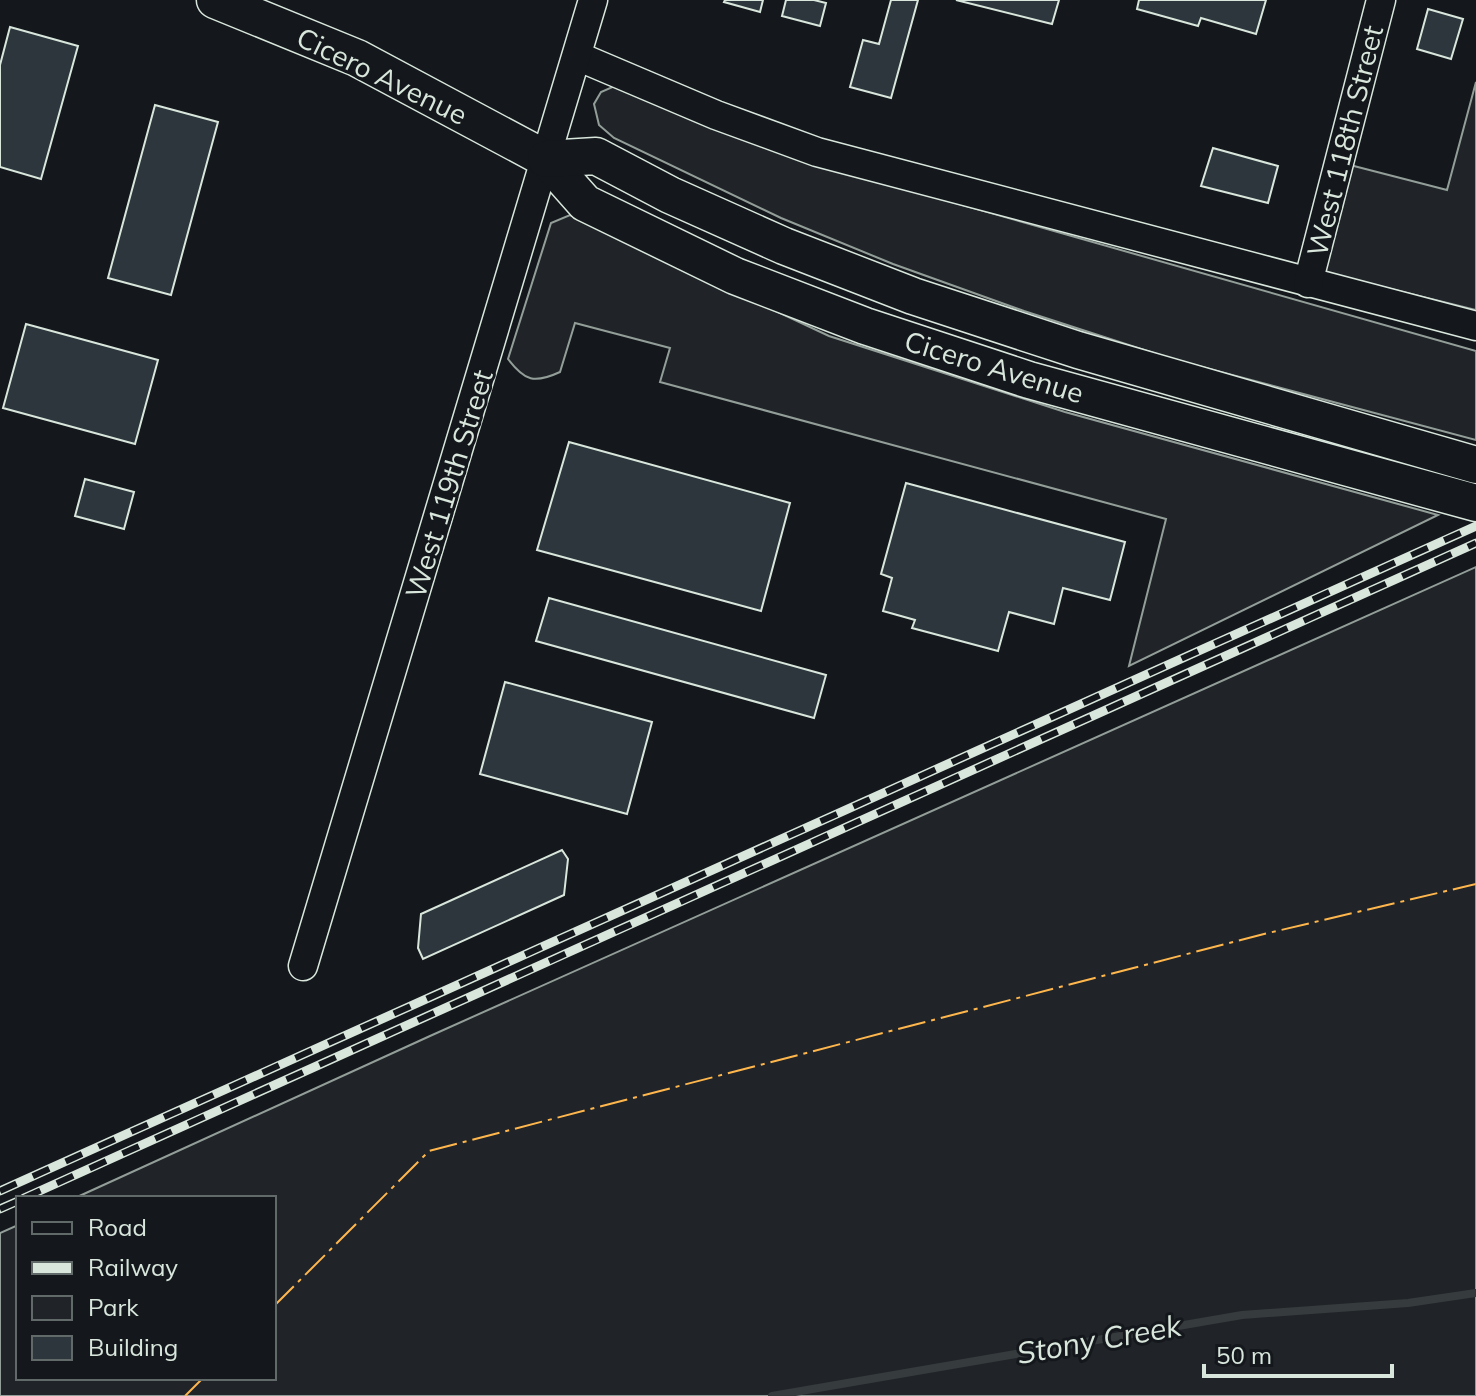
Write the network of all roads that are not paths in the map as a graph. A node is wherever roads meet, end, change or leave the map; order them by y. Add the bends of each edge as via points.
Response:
1 (215, 0) edge
2 (593, 0) edge
3 (1381, 0) edge
4 (577, 56) junction
5 (546, 159) junction
6 (1308, 283) junction
7 (1476, 326) edge
8 (1476, 465) edge
9 (1476, 503) edge
10 (303, 966) dead end

1 - 5 main road, Cicero Avenue via 357,58
2 - 4 street, West 119th Street
3 - 6 street, West 118th Street
4 - 5 street, West 119th Street
4 - 6 street via 817,152
5 - 8 main road, Cicero Avenue via 596,156 784,246 913,296 1078,350
5 - 9 main road, Cicero Avenue via 585,203 735,276 865,326 1029,380
5 - 10 street, West 119th Street
6 - 7 street

